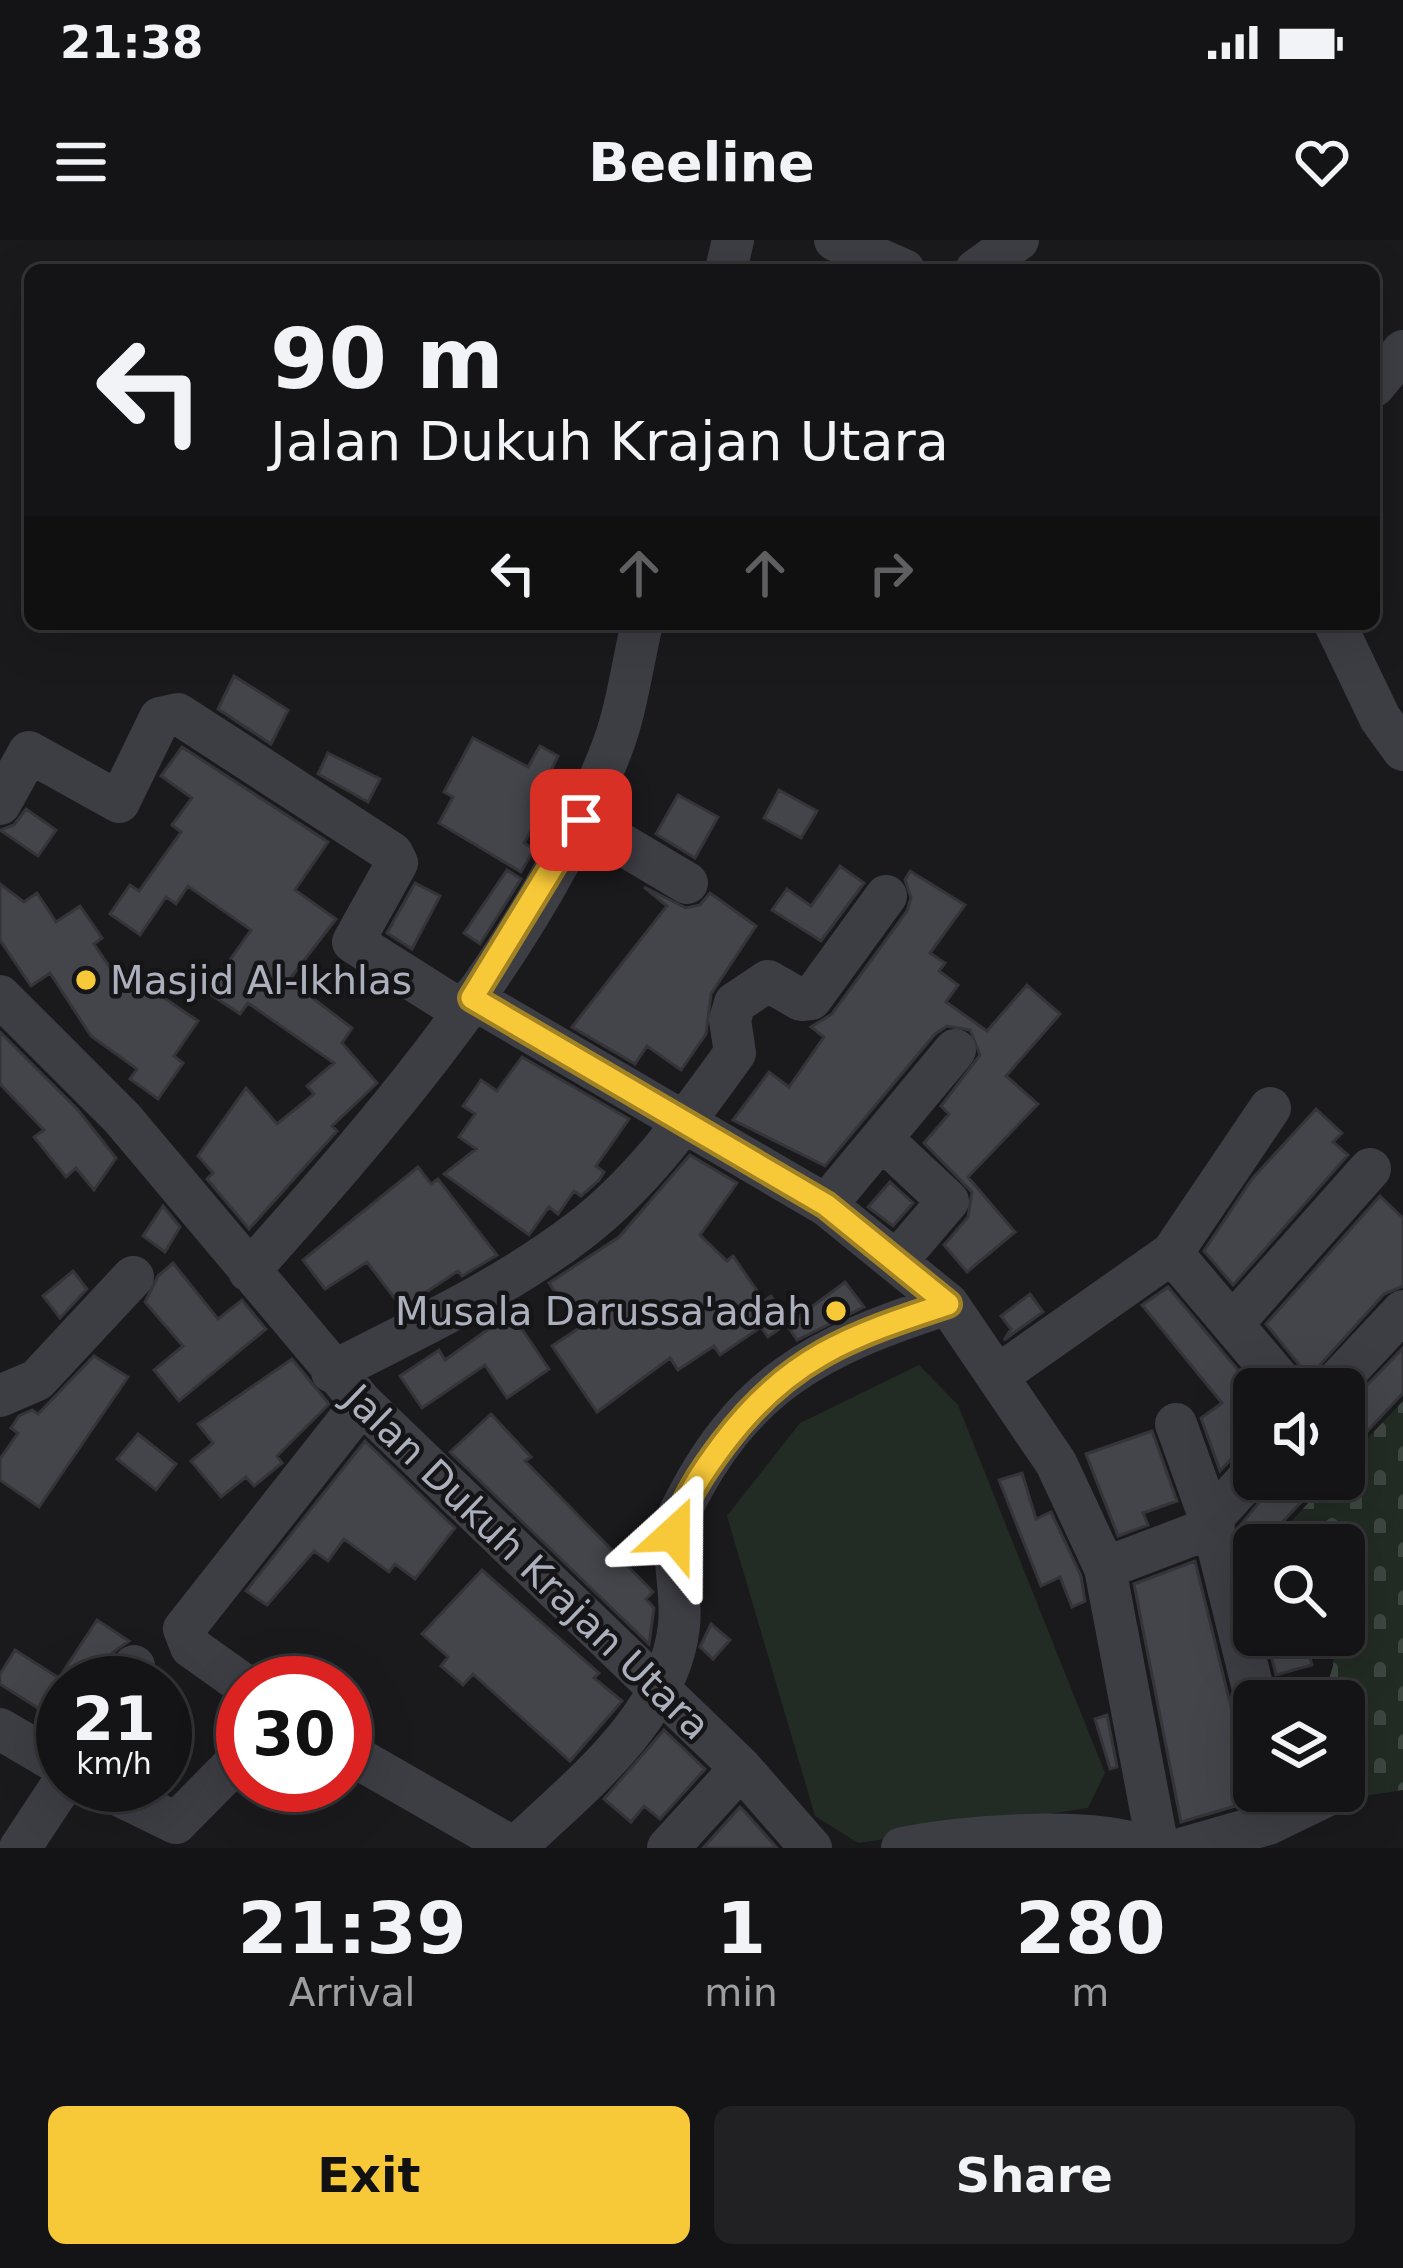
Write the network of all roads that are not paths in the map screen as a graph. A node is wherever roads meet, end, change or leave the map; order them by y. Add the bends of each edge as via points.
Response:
1 (835, 240) edge
2 (1018, 240) edge
3 (890, 264) edge
4 (984, 264) edge
5 (1403, 350) edge
6 (1380, 379) edge
7 (641, 630) edge
8 (1338, 630) edge
9 (15, 748) edge
10 (1403, 750) edge
11 (0, 804) edge
12 (581, 820) junction
13 (687, 884) dead end
14 (886, 896) dead end
15 (0, 996) edge
16 (467, 1004) junction
17 (956, 1050) dead end
18 (1270, 1108) dead end
19 (683, 1125) junction
20 (884, 1141) junction
21 (1370, 1169) dead end
22 (826, 1205) junction
23 (1172, 1253) junction
24 (896, 1262) junction
25 (249, 1271) junction
26 (133, 1277) dead end
27 (948, 1304) junction
28 (1403, 1311) edge
29 (1232, 1324) junction
30 (1269, 1368) edge
31 (1350, 1368) edge
32 (332, 1372) junction
33 (1000, 1374) junction
34 (0, 1396) edge
35 (362, 1403) junction
36 (1176, 1424) dead end
37 (1233, 1495) edge
38 (1213, 1527) junction
39 (1105, 1568) junction
40 (216, 1665) edge
41 (1251, 1680) edge
42 (659, 1695) junction
43 (0, 1729) edge
44 (36, 1750) edge
45 (372, 1766) edge
46 (741, 1768) junction
47 (216, 1785) edge
48 (192, 1811) edge
49 (44, 1812) edge
50 (148, 1812) edge
51 (191, 1812) edge
52 (1268, 1812) edge
53 (20, 1848) edge
54 (514, 1848) edge
55 (668, 1848) edge
56 (811, 1848) edge
57 (902, 1848) edge
58 (1149, 1848) edge
59 (1158, 1848) edge
60 (1184, 1848) edge

1 - 3 street
2 - 4 street
5 - 6 street
7 - 12 street via 614,744
8 - 10 street
9 - 11 street
9 - 16 street via 119,802 160,718 178,714 392,853 398,863 353,942
12 - 13 street
12 - 16 street
14 - 19 street via 811,999 768,981 735,1003 735,1053
15 - 25 street, Jalan Dukuh Krajan Utara via 122,1118
16 - 19 street
16 - 25 street via 365,1141
17 - 20 street
18 - 23 street
19 - 22 street
19 - 32 street via 581,1230 496,1288
20 - 22 street
20 - 24 street via 948,1201
21 - 29 street
22 - 24 street
23 - 29 street
23 - 33 street
24 - 27 street
25 - 32 street, Jalan Dukuh Krajan Utara
26 - 34 street via 37,1380
27 - 33 street
27 - 42 street via 870,1329 797,1366 735,1427 674,1534 679,1623
28 - 31 street
29 - 30 street
32 - 35 street, Jalan Dukuh Krajan Utara
33 - 39 street via 1055,1463
35 - 40 street via 184,1629 191,1647
35 - 42 street, Jalan Dukuh Krajan Utara
36 - 38 street
37 - 38 street
38 - 39 street
38 - 41 street
39 - 59 street
42 - 46 street, Jalan Dukuh Krajan Utara
42 - 54 street
43 - 44 street
45 - 54 street
46 - 55 street
46 - 56 street, Jalan Dukuh Krajan Utara
47 - 48 street
49 - 53 street
50 - 51 street via 166,1822
52 - 60 street via 1228,1839
57 - 58 street via 999,1836

